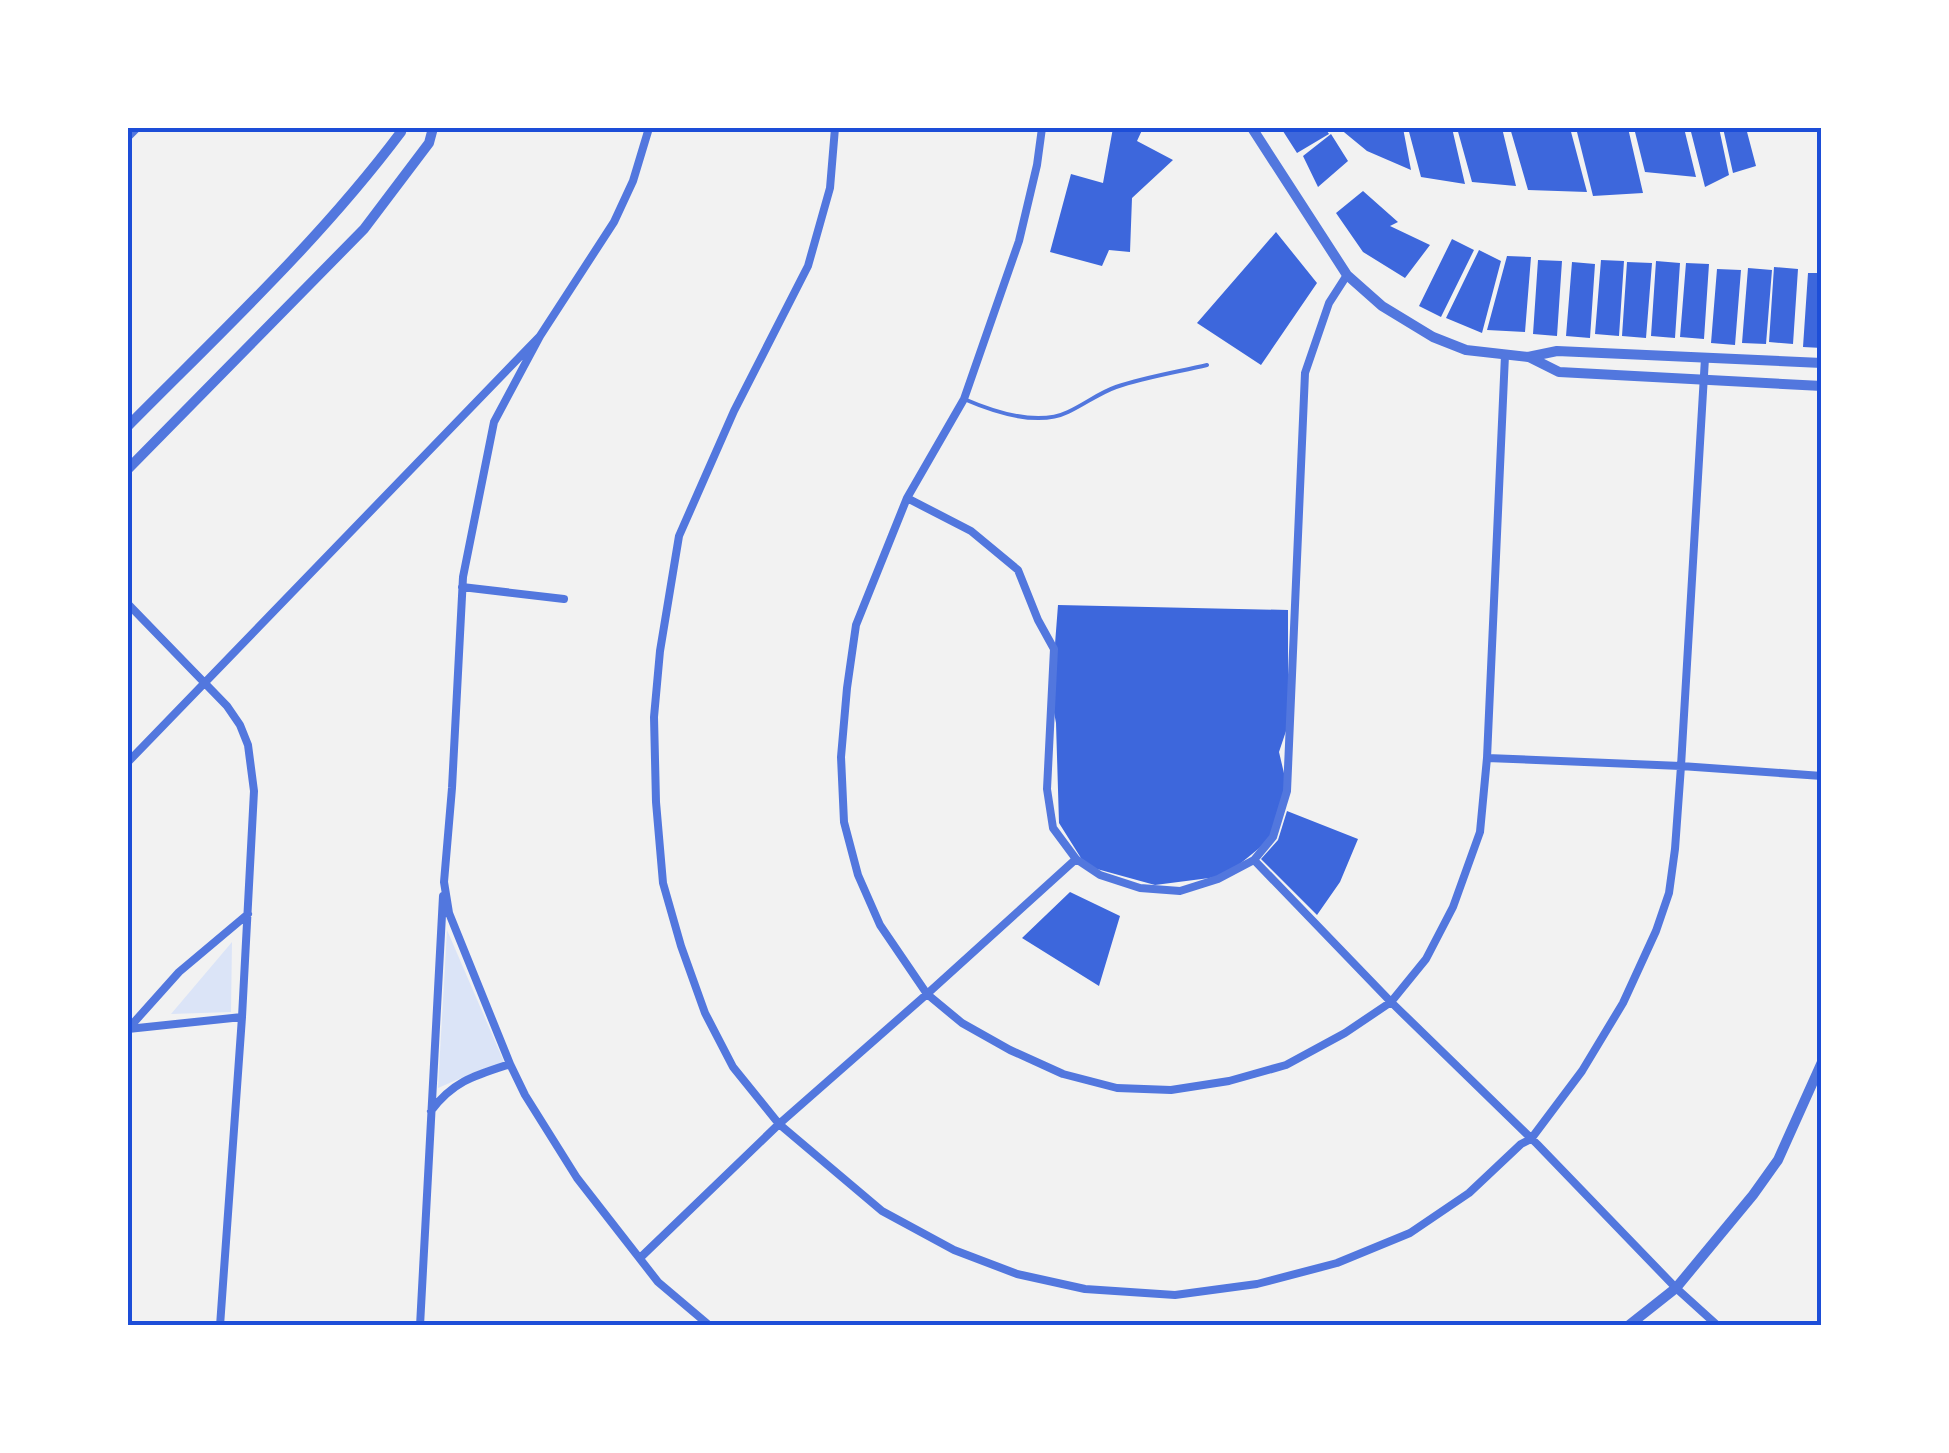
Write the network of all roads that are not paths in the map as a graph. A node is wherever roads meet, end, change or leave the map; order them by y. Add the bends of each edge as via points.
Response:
1 (137, 128) edge
2 (402, 128) edge
3 (433, 128) edge
4 (649, 128) edge
5 (835, 128) edge
6 (1042, 128) edge
7 (1252, 128) edge
8 (128, 137) edge
9 (1347, 275) junction
10 (540, 336) junction
11 (1504, 356) junction
12 (1528, 357) junction
13 (1706, 358) junction
14 (1822, 364) edge
15 (1207, 365) dead end
16 (1705, 380) junction
17 (1822, 386) edge
18 (964, 399) junction
19 (128, 426) edge
20 (128, 469) edge
21 (907, 498) junction
22 (462, 587) junction
23 (564, 599) dead end
24 (128, 604) edge
25 (206, 683) junction
26 (1487, 758) junction
27 (128, 762) edge
28 (1681, 766) junction
29 (1822, 776) edge
30 (1076, 859) junction
31 (1254, 860) junction
32 (444, 882) junction
33 (248, 914) junction
34 (927, 994) junction
35 (1392, 1002) junction
36 (242, 1018) junction
37 (128, 1029) edge
38 (1822, 1062) edge
39 (510, 1064) junction
40 (431, 1111) junction
41 (779, 1124) junction
42 (1532, 1139) junction
43 (640, 1258) junction
44 (1676, 1288) junction
45 (220, 1326) edge
46 (420, 1326) edge
47 (710, 1326) edge
48 (1628, 1326) edge
49 (1718, 1326) edge

1 - 8 street
2 - 19 street via 303,250
3 - 20 street via 429,143 364,229
4 - 10 street via 614,222
5 - 41 street via 830,188 808,266 678,536 654,718 663,883 681,946 704,1013 732,1066
6 - 18 street via 1020,241
7 - 9 street
9 - 11 street via 1433,337
9 - 31 street via 1329,303 1305,373 1287,792 1273,837
10 - 22 street via 494,422
10 - 25 street
11 - 12 street
11 - 26 street
12 - 13 street via 1557,351
12 - 16 street via 1559,372
13 - 14 street
13 - 16 street
15 - 18 lane via 1114,388 1055,417 1008,414
16 - 17 street
16 - 28 street
18 - 21 street
21 - 30 street via 970,531 1018,570 1054,648 1047,789 1053,828
21 - 34 street via 856,625 841,757 844,822 858,875 880,926
22 - 23 street
22 - 32 street
24 - 25 street
25 - 27 street
25 - 33 street via 248,745 254,792
26 - 28 street
26 - 35 street via 1480,832 1460,890 1426,959
28 - 29 street
28 - 42 street via 1669,893 1656,931 1623,1003
30 - 31 street via 1140,888 1180,890 1218,880
30 - 34 street
31 - 35 street
32 - 39 street
32 - 40 street
33 - 36 street
33 - 37 street via 179,972
34 - 35 street via 962,1023 1063,1074 1117,1088 1171,1090 1286,1064
34 - 41 street
35 - 42 street
36 - 37 street
36 - 45 street
38 - 44 street via 1778,1160
39 - 40 street via 472,1076 444,1093
39 - 43 street via 577,1178
40 - 46 street
41 - 42 street via 882,1211 954,1250 1084,1290 1175,1295 1258,1284 1337,1263 1410,1233
41 - 43 street
42 - 44 street
43 - 47 street
44 - 48 street
44 - 49 street

